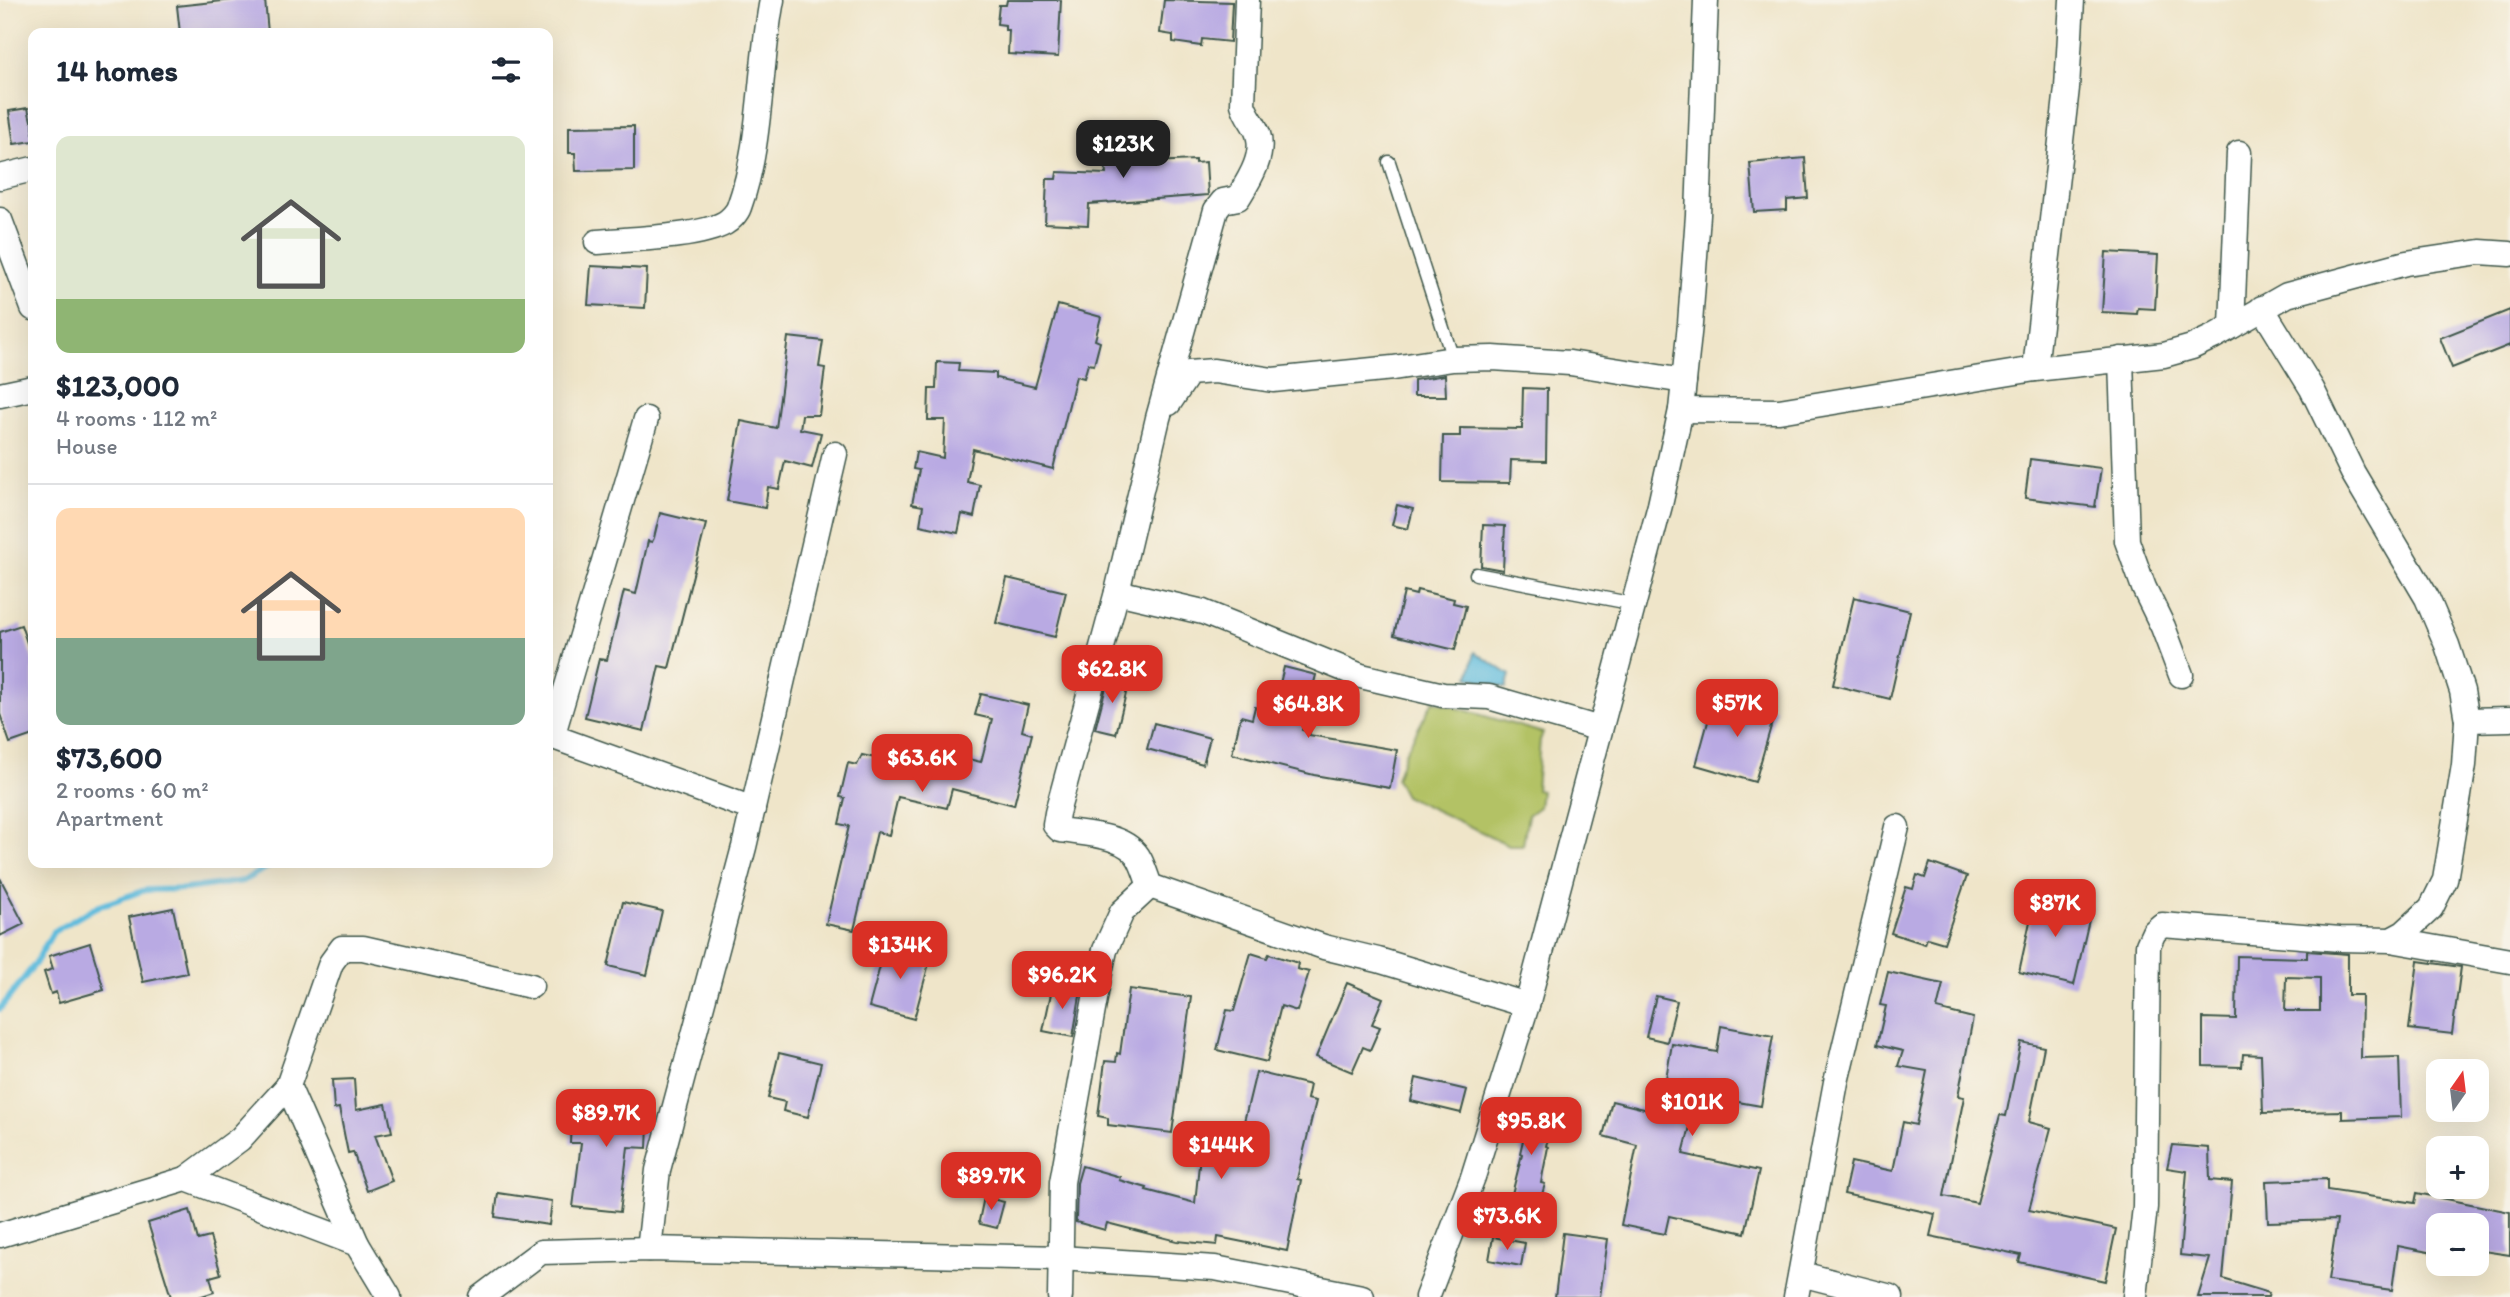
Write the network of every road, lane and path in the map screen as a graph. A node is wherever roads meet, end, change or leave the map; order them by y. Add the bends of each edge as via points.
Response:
1 (772, 0) edge
2 (1247, 0) edge
3 (1706, 0) edge
4 (2072, 0) edge
5 (2239, 153) dead end
6 (1389, 162) dead end
7 (28, 170) edge
8 (0, 177) edge
9 (0, 220) edge
10 (597, 242) dead end
11 (2510, 254) edge
12 (28, 294) edge
13 (2262, 308) junction
14 (2232, 327) junction
15 (1453, 359) junction
16 (2121, 359) junction
17 (2035, 369) junction
18 (1684, 381) junction
19 (28, 389) edge
20 (0, 395) edge
21 (1681, 410) junction
22 (1158, 418) junction
23 (646, 419) dead end
24 (835, 454) dead end
25 (1476, 574) dead end
26 (1117, 592) junction
27 (1636, 604) junction
28 (2181, 675) dead end
29 (2467, 719) junction
30 (2510, 719) edge
31 (553, 726) edge
32 (1600, 729) junction
33 (553, 737) edge
34 (753, 809) junction
35 (1897, 827) dead end
36 (1150, 886) junction
37 (2391, 940) junction
38 (2510, 961) edge
39 (531, 986) dead end
40 (1527, 1004) junction
41 (288, 1086) junction
42 (187, 1179) junction
43 (0, 1235) edge
44 (357, 1244) junction
45 (649, 1249) junction
46 (1060, 1258) junction
47 (1798, 1286) edge
48 (389, 1297) edge
49 (481, 1297) edge
50 (1060, 1297) edge
51 (1362, 1297) edge
52 (1427, 1297) edge
53 (1891, 1297) edge
54 (2135, 1297) edge

1 - 10 street via 750,166 738,211 726,223 704,230
2 - 22 street via 1243,104 1258,132 1258,160 1238,198 1223,201 1216,210
3 - 18 street via 1698,215
4 - 17 street via 2067,88
5 - 14 street
6 - 15 lane
7 - 8 street
9 - 12 street
11 - 13 street via 2480,252 2406,263 2287,295
13 - 14 street
13 - 29 street via 2427,598 2447,645
14 - 16 street via 2192,347
15 - 18 street via 1570,363
15 - 22 street via 1273,380 1213,371 1189,373
16 - 17 street
16 - 28 street via 2127,541
17 - 21 street via 1779,411
18 - 21 street
19 - 20 street
21 - 27 street
22 - 26 street
23 - 31 street
24 - 34 street
25 - 27 lane
26 - 32 street via 1203,612 1361,676 1443,695 1489,697
26 - 36 street via 1055,825 1060,830 1122,843 1139,858
27 - 32 street
29 - 30 street
29 - 37 street via 2445,880 2431,908
32 - 40 street
33 - 34 street
34 - 45 street via 658,1170
35 - 47 street via 1836,1083
36 - 40 street via 1324,947
36 - 46 street via 1122,912 1105,950 1062,1182
37 - 38 street
37 - 54 street via 2162,925 2154,932 2148,945 2145,1195
39 - 41 street via 363,948 342,948 331,963
40 - 52 street via 1473,1177
41 - 42 street via 240,1139
41 - 44 street
42 - 43 street
42 - 44 street
44 - 48 street
45 - 46 street
45 - 49 street via 541,1252
46 - 50 street
46 - 51 street via 1215,1268
47 - 53 street

